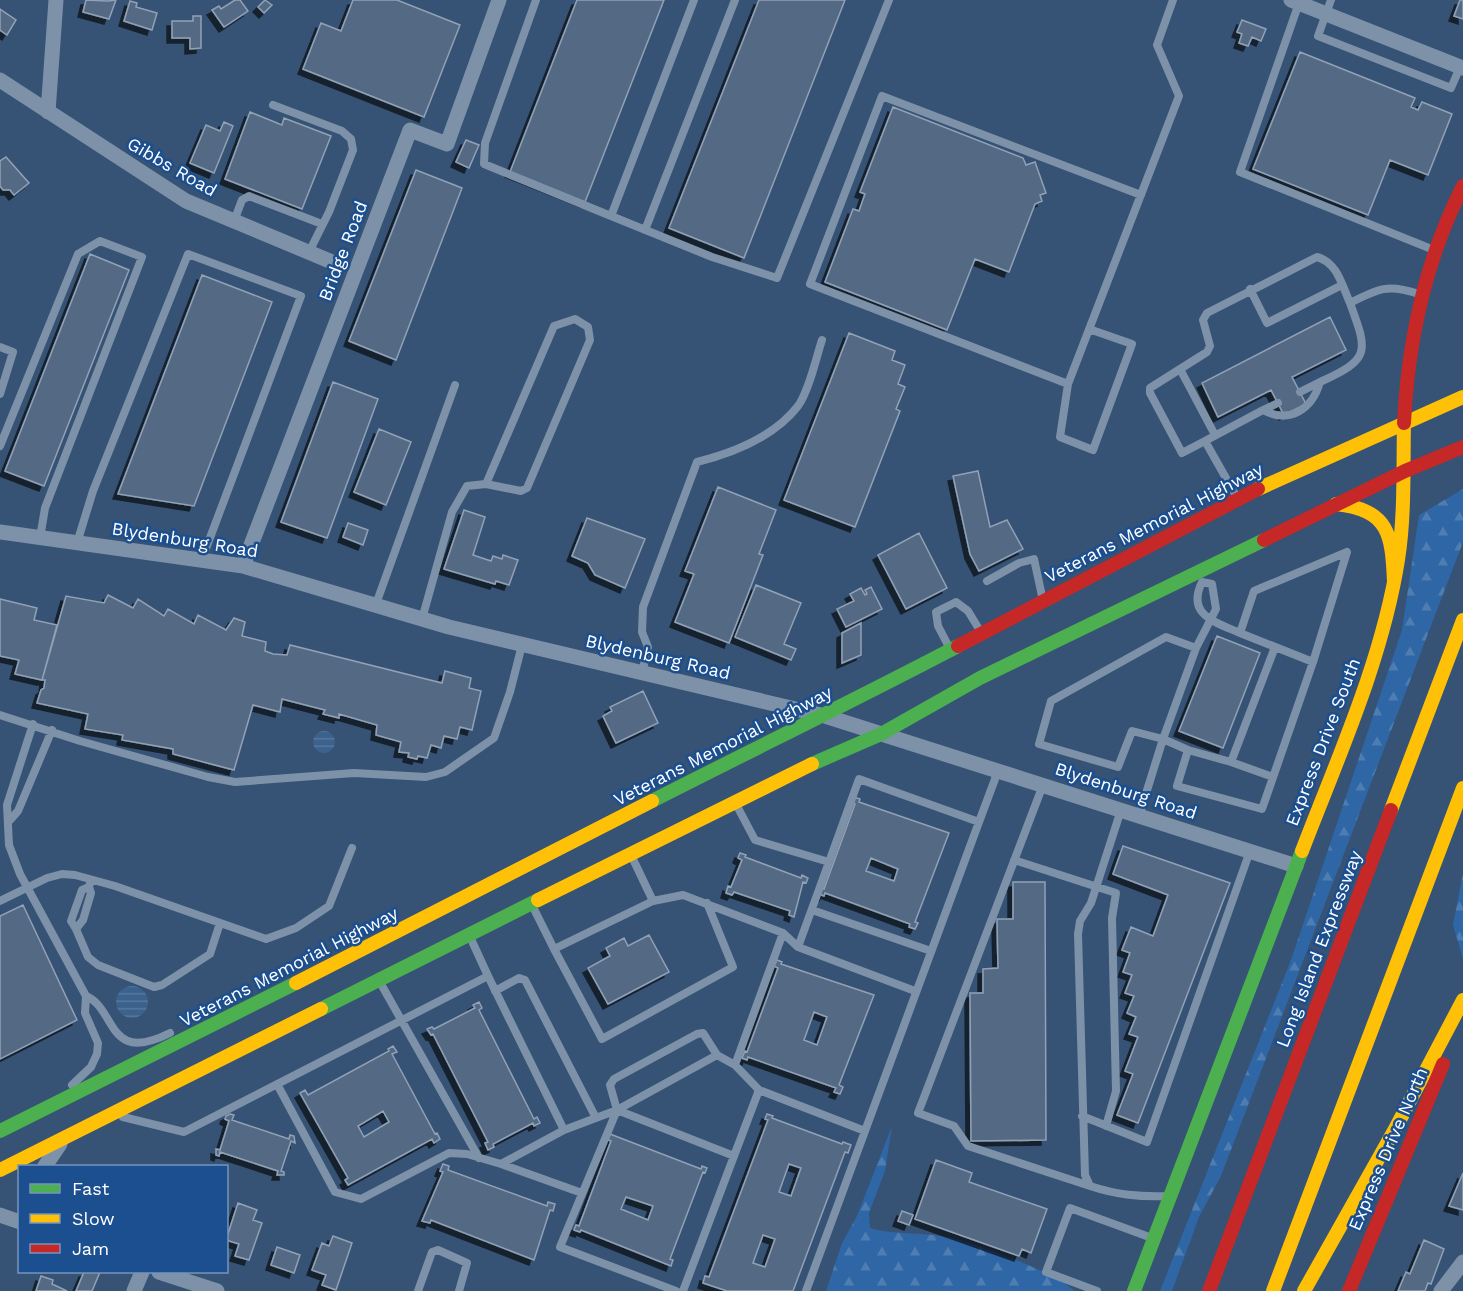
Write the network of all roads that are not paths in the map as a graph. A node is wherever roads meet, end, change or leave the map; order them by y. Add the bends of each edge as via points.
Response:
1 (56, 0) edge
2 (499, 0) edge
3 (536, 0) edge
4 (694, 0) edge
5 (735, 0) edge
6 (889, 0) edge
7 (1173, 0) edge
8 (1295, 2) edge
9 (1329, 7) edge
10 (1461, 68) edge
11 (0, 80) edge
12 (273, 105) dead end
13 (48, 112) junction
14 (1463, 186) edge
15 (1141, 195) junction
16 (611, 216) junction
17 (234, 221) junction
18 (322, 224) junction
19 (645, 230) junction
20 (1437, 251) junction
21 (309, 252) junction
22 (338, 264) dead end
23 (1342, 285) junction
24 (1250, 289) junction
25 (1421, 295) junction
26 (1350, 303) junction
27 (1089, 329) junction
28 (822, 340) dead end
29 (0, 347) edge
30 (1180, 369) junction
31 (1320, 382) junction
32 (1068, 384) junction
33 (455, 385) dead end
34 (1300, 392) dead end
35 (0, 394) edge
36 (1463, 397) edge
37 (1278, 403) dead end
38 (1263, 410) junction
39 (1404, 422) junction
40 (1215, 435) junction
41 (1205, 441) junction
42 (0, 446) edge
43 (1463, 447) edge
44 (1405, 471) junction
45 (486, 484) junction
46 (1237, 498) junction
47 (1336, 504) junction
48 (0, 532) edge
49 (40, 538) junction
50 (77, 543) junction
51 (202, 559) junction
52 (243, 566) junction
53 (1200, 576) junction
54 (987, 581) dead end
55 (1394, 582) junction
56 (1044, 600) junction
57 (376, 604) junction
58 (423, 619) junction
59 (1209, 619) junction
60 (1463, 620) edge
61 (982, 633) junction
62 (1240, 633) junction
63 (522, 645) junction
64 (1275, 647) junction
65 (1196, 648) junction
66 (950, 649) junction
67 (1313, 662) junction
68 (642, 673) junction
69 (0, 715) edge
70 (825, 716) junction
71 (33, 724) junction
72 (52, 730) junction
73 (881, 734) junction
74 (1163, 739) junction
75 (1188, 750) junction
76 (1232, 762) junction
77 (998, 771) junction
78 (1273, 777) junction
79 (1043, 785) junction
80 (1463, 788) edge
81 (735, 802) junction
82 (1120, 810) junction
83 (1139, 816) junction
84 (10, 820) junction
85 (979, 822) junction
86 (352, 848) dead end
87 (1250, 851) junction
88 (631, 854) junction
89 (1014, 860) junction
90 (829, 862) junction
91 (1296, 866) junction
92 (90, 883) junction
93 (1097, 885) junction
94 (28, 888) junction
95 (0, 901) edge
96 (653, 902) junction
97 (531, 903) junction
98 (706, 903) junction
99 (812, 910) junction
100 (220, 923) junction
101 (783, 933) junction
102 (469, 934) junction
103 (798, 947) junction
104 (554, 949) junction
105 (931, 951) junction
106 (488, 976) junction
107 (379, 979) junction
108 (293, 985) junction
109 (495, 991) junction
110 (915, 991) junction
111 (255, 993) dead end
112 (86, 996) junction
113 (1463, 1000) edge
114 (402, 1022) junction
115 (1463, 1023) edge
116 (183, 1026) dead end
117 (717, 1055) junction
118 (735, 1065) junction
119 (278, 1084) junction
120 (759, 1090) junction
121 (62, 1101) junction
122 (617, 1110) junction
123 (113, 1114) junction
124 (1082, 1116) junction
125 (596, 1118) junction
126 (1106, 1126) junction
127 (564, 1130) junction
128 (0, 1131) edge
129 (865, 1131) junction
130 (66, 1136) junction
131 (734, 1156) junction
132 (479, 1158) junction
133 (501, 1164) junction
134 (46, 1165) edge
135 (0, 1170) edge
136 (1090, 1186) junction
137 (582, 1193) junction
138 (1170, 1196) junction
139 (0, 1215) edge
140 (18, 1221) edge
141 (1154, 1239) junction
142 (1463, 1262) edge
143 (142, 1273) edge
144 (162, 1273) edge
145 (134, 1291) edge
146 (217, 1291) edge
147 (418, 1291) edge
148 (459, 1291) edge
149 (676, 1291) edge
150 (683, 1291) edge
151 (806, 1291) edge
152 (1097, 1291) edge
153 (1134, 1291) edge
154 (1209, 1291) edge
155 (1273, 1291) edge
156 (1304, 1291) edge
157 (1349, 1291) edge
158 (1441, 1291) edge

1 - 13 street
2 - 52 street, Bridge Road via 447,144 410,130
3 - 16 lane via 485,144 484,164
4 - 16 lane
5 - 19 lane
6 - 19 lane via 777,278
7 - 15 lane via 1157,45 1179,96
8 - 9 street
8 - 20 lane via 1240,172
9 - 10 street
9 - 10 lane via 1318,36 1451,88
11 - 13 street, Gibbs Road
12 - 18 lane via 342,131 351,139 353,150
13 - 17 street, Gibbs Road via 186,201
14 - 20 main road, Express Drive South via 1450,209
15 - 27 lane
15 - 32 lane via 882,96 810,284
16 - 19 lane
17 - 18 lane via 242,200 249,196
17 - 21 street, Gibbs Road
18 - 21 lane
20 - 25 main road, Express Drive South
21 - 22 street, Gibbs Road
23 - 24 lane via 1333,266 1317,257
23 - 24 lane via 1267,323
23 - 26 lane
24 - 30 lane via 1207,313 1203,320 1209,339 1207,352
25 - 26 lane via 1398,288 1380,288
25 - 39 main road, Express Drive South via 1412,338
26 - 31 lane via 1363,339 1360,352 1354,363
27 - 32 lane
27 - 32 lane via 1132,344 1093,450 1060,437
28 - 68 lane via 799,404 778,426 731,453 697,462 643,607 642,632 648,647
29 - 35 lane via 13,352
30 - 40 lane
30 - 41 lane via 1154,383 1150,393 1182,453
31 - 34 lane
31 - 38 lane via 1312,400 1297,414 1284,417
33 - 57 lane
36 - 39 main road, Veterans Memorial Highway
37 - 38 lane
38 - 40 lane
39 - 44 main road, Express Drive South
39 - 46 main road, Veterans Memorial Highway
40 - 41 lane
41 - 46 lane
42 - 49 lane via 78,254 100,241 142,257 45,508
43 - 44 main road
44 - 47 main road
44 - 55 main road, Express Drive South
45 - 45 lane via 554,326 575,319 588,327 590,340 527,488 520,491
45 - 58 lane via 467,486 452,512
46 - 56 main road, Veterans Memorial Highway
47 - 53 main road
47 - 55 main road via 1359,506 1380,517 1391,538
48 - 49 street, Blydenburg Road
49 - 50 street, Blydenburg Road
50 - 51 street, Blydenburg Road
50 - 51 lane via 93,491 188,254 301,296
51 - 52 street, Blydenburg Road
52 - 57 street, Blydenburg Road
53 - 59 lane via 1200,612
53 - 59 lane via 1212,584 1216,609
53 - 73 main road via 980,678
54 - 56 lane via 1034,559
55 - 91 main road, Express Drive South via 1374,658
56 - 61 main road, Veterans Memorial Highway
57 - 58 street, Blydenburg Road
58 - 63 street, Blydenburg Road
59 - 62 lane
59 - 65 lane
60 - 154 main road, Long Island Expressway
61 - 66 main road, Veterans Memorial Highway
61 - 66 lane via 956,602 936,612 938,626
62 - 64 lane
62 - 67 lane via 1254,591 1347,552
63 - 68 street, Blydenburg Road
63 - 72 lane via 494,738 445,772 426,777 354,773 235,782
64 - 67 lane
64 - 76 lane
65 - 74 lane
65 - 74 lane via 1166,637 1051,700 1039,744 1118,767 1132,731
66 - 70 main road, Veterans Memorial Highway
67 - 78 lane
68 - 70 street, Blydenburg Road
69 - 71 lane
70 - 73 street, Blydenburg Road
70 - 108 main road, Veterans Memorial Highway via 747,752
71 - 72 lane
71 - 84 lane via 7,805
72 - 84 lane via 18,811
73 - 77 street, Blydenburg Road
73 - 81 main road
74 - 75 lane
74 - 83 lane
75 - 76 lane
75 - 78 lane via 1177,786 1262,809
76 - 78 lane
77 - 79 street, Blydenburg Road
77 - 85 lane
79 - 82 street, Blydenburg Road
79 - 89 lane
80 - 155 main road
81 - 88 main road
81 - 90 lane via 755,840
82 - 83 street, Blydenburg Road
82 - 93 lane
83 - 87 street, Blydenburg Road
84 - 94 lane via 9,845
85 - 90 lane via 860,779
85 - 105 lane
86 - 100 lane via 329,906 289,931 266,939
87 - 91 street, Blydenburg Road
87 - 126 lane via 1147,1142
88 - 96 lane
88 - 97 main road
89 - 93 lane
89 - 136 lane via 918,1113 954,1126 968,1146
90 - 99 lane
91 - 138 main road, Express Drive South
92 - 94 lane via 62,874
92 - 100 lane
92 - 100 lane via 92,893 76,929 88,957 98,965 154,987 210,954
93 - 124 lane via 1078,934
93 - 126 lane via 1116,893 1112,918 1116,1091
94 - 95 lane
94 - 112 lane
96 - 98 lane via 683,895
96 - 104 lane
97 - 102 main road
97 - 104 lane
98 - 101 lane
98 - 104 lane via 733,968 602,1039
99 - 103 lane
99 - 105 lane
101 - 103 lane
101 - 118 lane
102 - 106 lane
102 - 107 main road
103 - 110 lane
105 - 110 lane
106 - 109 lane
106 - 114 lane
107 - 114 lane
107 - 123 main road
108 - 111 lane
108 - 121 main road, Veterans Memorial Highway
109 - 125 lane via 519,978 525,980
109 - 127 lane
110 - 129 lane
112 - 116 lane via 93,999 123,1039 144,1042
112 - 121 lane via 85,1013 98,1043 98,1054
113 - 156 main road
114 - 119 lane
114 - 132 lane
115 - 157 main road, Express Drive North via 1431,1089
117 - 118 lane
117 - 122 lane
117 - 122 lane via 707,1035 696,1034 614,1079 610,1085
118 - 120 lane
119 - 123 lane via 184,1132
119 - 132 lane via 334,1192 361,1199 449,1153
120 - 129 lane
120 - 131 lane
121 - 128 main road, Veterans Memorial Highway
122 - 125 lane
122 - 131 lane
122 - 137 lane
123 - 130 main road
124 - 126 lane
124 - 136 lane via 1085,1175
125 - 127 lane
127 - 133 lane
129 - 151 lane
130 - 134 street
130 - 135 main road
131 - 150 lane
132 - 133 lane
133 - 137 lane
136 - 138 lane via 1138,1197
137 - 149 lane via 560,1247
138 - 141 main road, Express Drive South
139 - 140 street
141 - 152 lane via 1070,1208 1046,1272
141 - 153 main road, Express Drive South
142 - 158 street
143 - 145 street
144 - 146 street
147 - 148 lane via 432,1252 438,1250 467,1263

